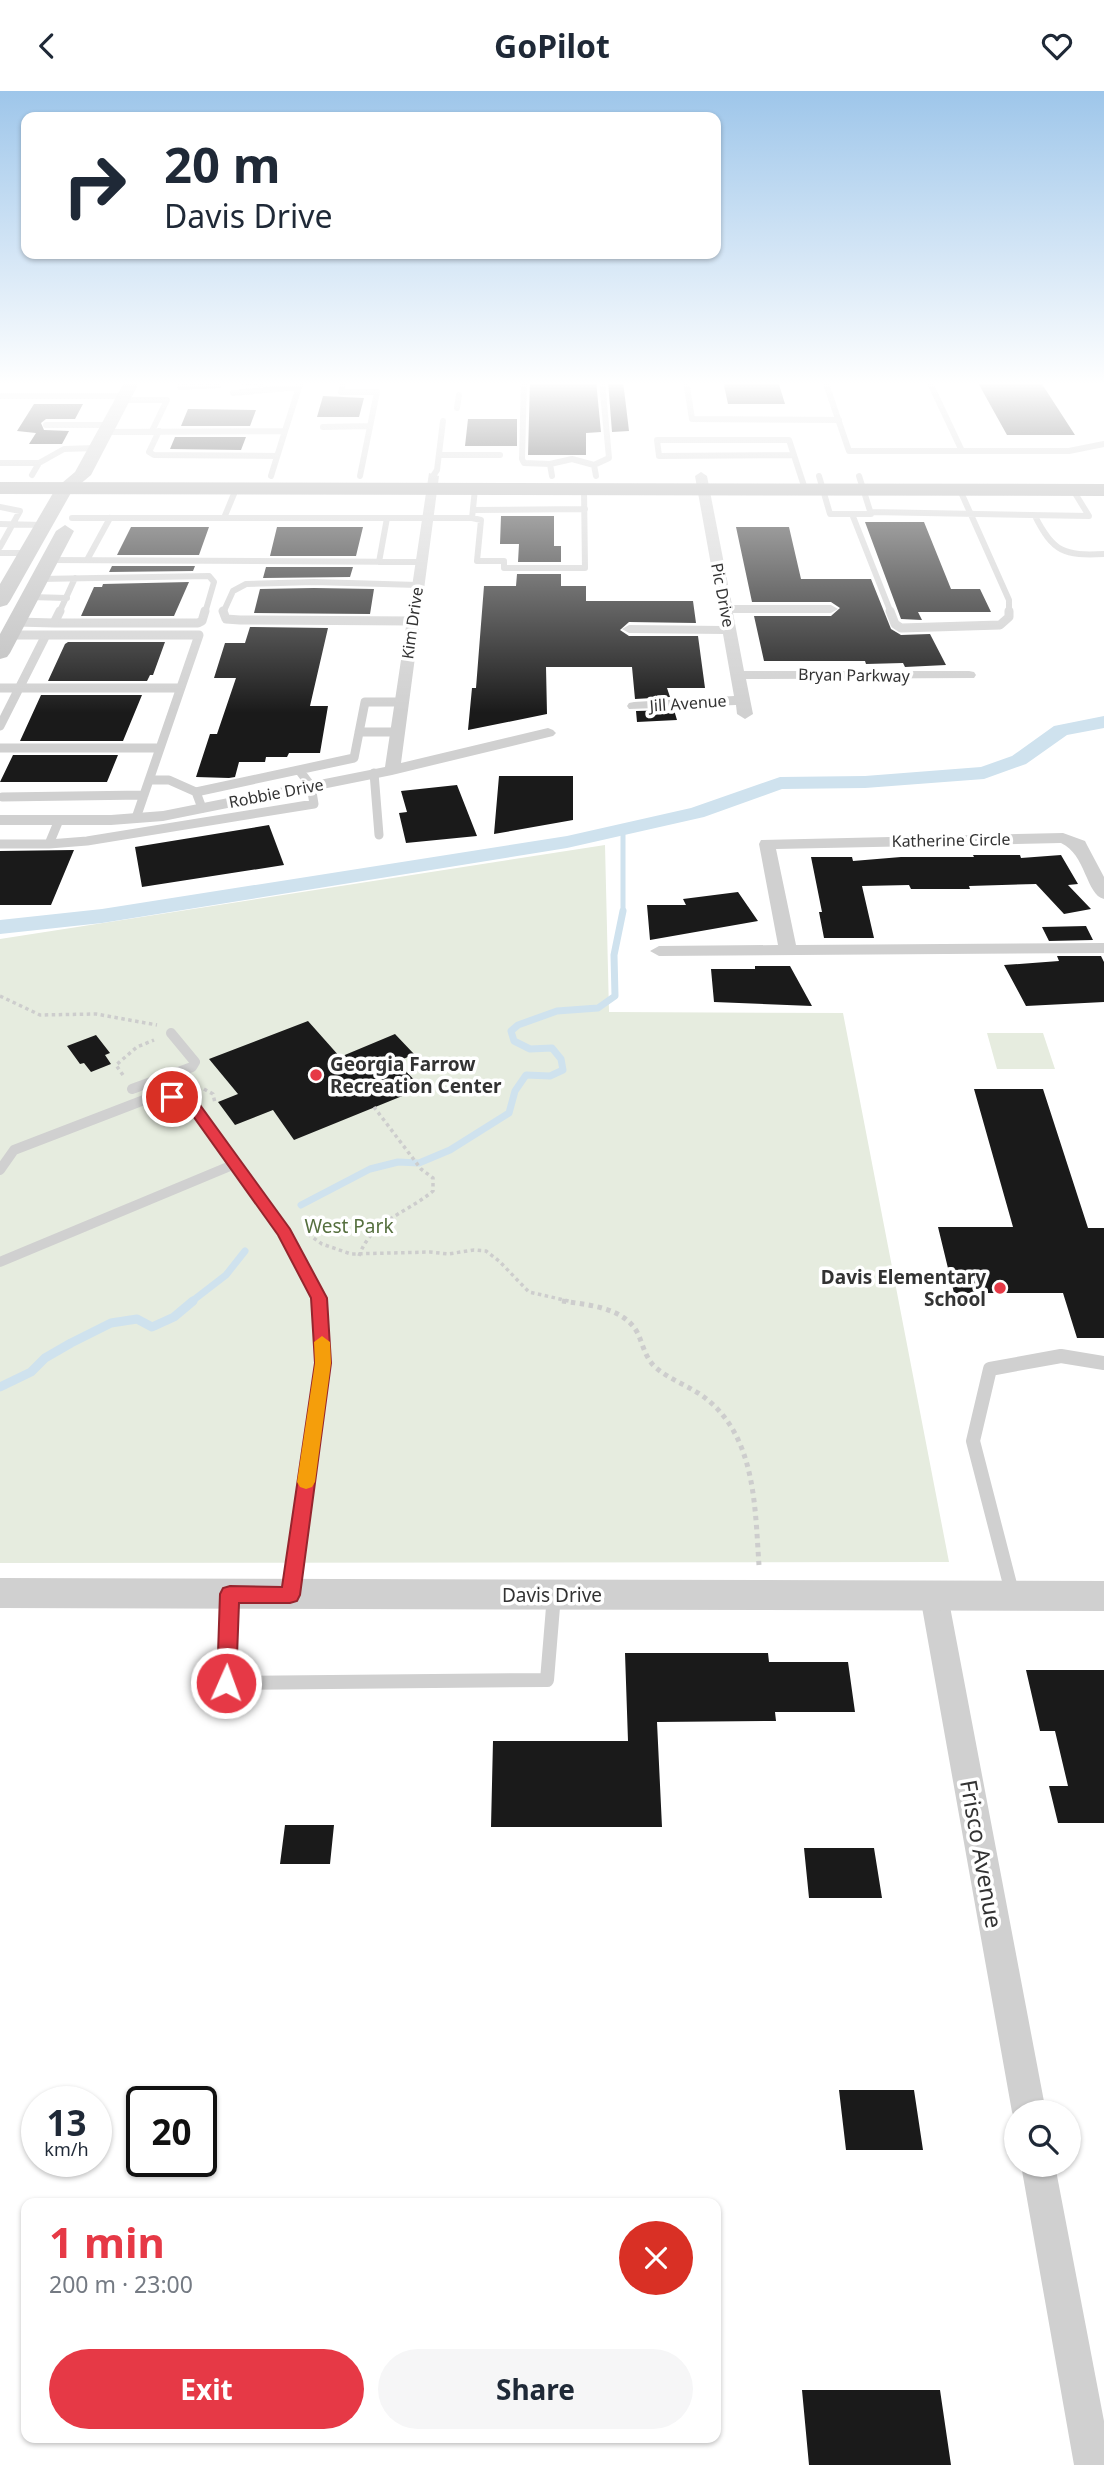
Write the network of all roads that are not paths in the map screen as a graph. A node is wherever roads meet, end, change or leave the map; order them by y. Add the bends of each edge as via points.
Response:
1 (63, 492) edge
2 (82, 492) edge
3 (235, 492) edge
4 (431, 492) edge
5 (475, 492) edge
6 (562, 492) edge
7 (590, 492) edge
8 (705, 492) edge
9 (817, 492) edge
10 (864, 492) edge
11 (961, 492) edge
12 (1074, 492) edge
13 (0, 507) edge
14 (871, 512) junction
15 (970, 512) junction
16 (472, 514) junction
17 (852, 514) junction
18 (1035, 516) junction
19 (224, 518) junction
20 (387, 518) junction
21 (427, 518) junction
22 (72, 519) junction
23 (110, 519) junction
24 (0, 524) edge
25 (13, 525) junction
26 (43, 525) junction
27 (0, 547) edge
28 (0, 553) edge
29 (28, 553) junction
30 (1104, 554) edge
31 (50, 560) junction
32 (87, 560) junction
33 (379, 562) junction
34 (421, 562) junction
35 (75, 578) junction
36 (418, 585) junction
37 (34, 590) junction
38 (2, 596) edge
39 (67, 598) junction
40 (726, 609) junction
41 (831, 609) dead end
42 (413, 621) junction
43 (54, 623) junction
44 (13, 629) junction
45 (629, 629) dead end
46 (729, 630) junction
47 (46, 635) junction
48 (0, 653) edge
49 (738, 675) junction
50 (970, 675) dead end
51 (0, 688) edge
52 (19, 688) junction
53 (180, 688) junction
54 (401, 702) junction
55 (634, 706) dead end
56 (743, 707) joint
57 (0, 726) edge
58 (359, 732) junction
59 (397, 732) junction
60 (548, 733) dead end
61 (0, 748) edge
62 (160, 748) junction
63 (299, 770) junction
64 (391, 770) junction
65 (374, 773) junction
66 (149, 780) junction
67 (311, 786) junction
68 (196, 792) junction
69 (144, 795) junction
70 (1, 798) edge
71 (202, 808) junction
72 (136, 818) junction
73 (0, 820) edge
74 (59, 820) junction
75 (111, 820) junction
76 (379, 835) dead end
77 (107, 838) junction
78 (0, 844) edge
79 (49, 844) junction
80 (1104, 894) edge
81 (1104, 948) edge
82 (659, 951) dead end
83 (788, 951) junction
84 (171, 1033) road end
85 (132, 1089) road end
86 (235, 1164) junction
87 (0, 1170) edge
88 (0, 1262) edge
89 (1104, 1363) edge
90 (0, 1593) edge
91 (230, 1594) junction
92 (290, 1595) junction
93 (554, 1595) junction
94 (934, 1596) junction
95 (1013, 1596) junction
96 (1104, 1596) edge
97 (1026, 2100) edge
98 (1040, 2177) edge
99 (1093, 2465) edge

1 - 26 main road
2 - 22 main road
3 - 19 lane
4 - 21 street, Kim Drive
5 - 16 lane
6 - 16 lane
7 - 16 lane via 585,568 504,568 504,561 477,561 481,520
8 - 40 street, Pic Drive
9 - 17 lane via 830,514
10 - 14 lane
11 - 15 lane
12 - 18 lane via 1088,516
13 - 25 lane via 20,511
14 - 15 lane
14 - 17 lane
15 - 17 lane via 1009,600 1009,617 1000,625 901,628 895,624
15 - 18 lane
16 - 21 lane
18 - 30 lane via 1055,550
19 - 20 lane
19 - 23 lane
20 - 21 lane
20 - 33 lane
21 - 34 street, Kim Drive
22 - 23 lane
22 - 31 main road
23 - 32 lane
24 - 25 lane
25 - 26 lane
25 - 27 lane
26 - 29 main road
28 - 29 lane
29 - 38 main road
31 - 32 lane
31 - 37 main road
32 - 33 lane
33 - 34 lane
34 - 36 street, Kim Drive
35 - 37 lane
35 - 39 lane
35 - 43 lane via 209,576 214,582 198,623
36 - 42 street, Kim Drive
36 - 42 lane via 246,584 232,592 223,612 226,618 240,620
37 - 38 main road
37 - 39 lane
37 - 44 main road
39 - 43 lane
40 - 41 street
40 - 46 street, Pic Drive
42 - 54 street, Kim Drive
43 - 44 lane
44 - 47 lane
44 - 48 main road
45 - 46 street
46 - 49 street, Pic Drive
47 - 52 lane
47 - 53 lane via 199,635
49 - 50 street, Bryan Parkway
49 - 56 street, Pic Drive
51 - 52 lane
52 - 53 lane
52 - 57 lane
53 - 62 lane
54 - 58 lane via 365,702
54 - 59 street, Kim Drive
55 - 56 street, Jill Avenue
58 - 59 lane
58 - 63 lane via 354,758
59 - 64 street, Kim Drive
60 - 64 street, Robbie Drive
61 - 62 lane
62 - 66 lane
63 - 67 lane
63 - 68 lane
64 - 65 street, Robbie Drive
65 - 67 street, Robbie Drive
65 - 76 lane
66 - 68 lane via 169,780
66 - 69 lane
67 - 71 street, Robbie Drive
67 - 77 lane via 314,804
68 - 71 lane
69 - 70 lane
69 - 72 lane
71 - 72 street, Robbie Drive
72 - 75 street, Robbie Drive
73 - 74 street, Robbie Drive
74 - 75 street, Robbie Drive
74 - 79 lane
75 - 77 lane
77 - 79 lane
78 - 79 lane
80 - 83 street, Katherine Circle via 1079,845 1063,838 767,844
81 - 83 street
82 - 83 street
84 - 85 lane via 195,1062 192,1067
86 - 87 lane via 187,1098 157,1095 14,1150
86 - 88 lane
86 - 92 lane via 284,1233 319,1298 323,1363
89 - 95 lane via 1061,1356 990,1369 973,1441
90 - 91 street, Davis Drive
91 - 92 street, Davis Drive
91 - 93 lane via 226,1683 547,1679
92 - 93 street, Davis Drive
93 - 94 street, Davis Drive
94 - 95 street, Davis Drive
94 - 97 street, Frisco Avenue
95 - 96 street, Davis Drive
98 - 99 street

